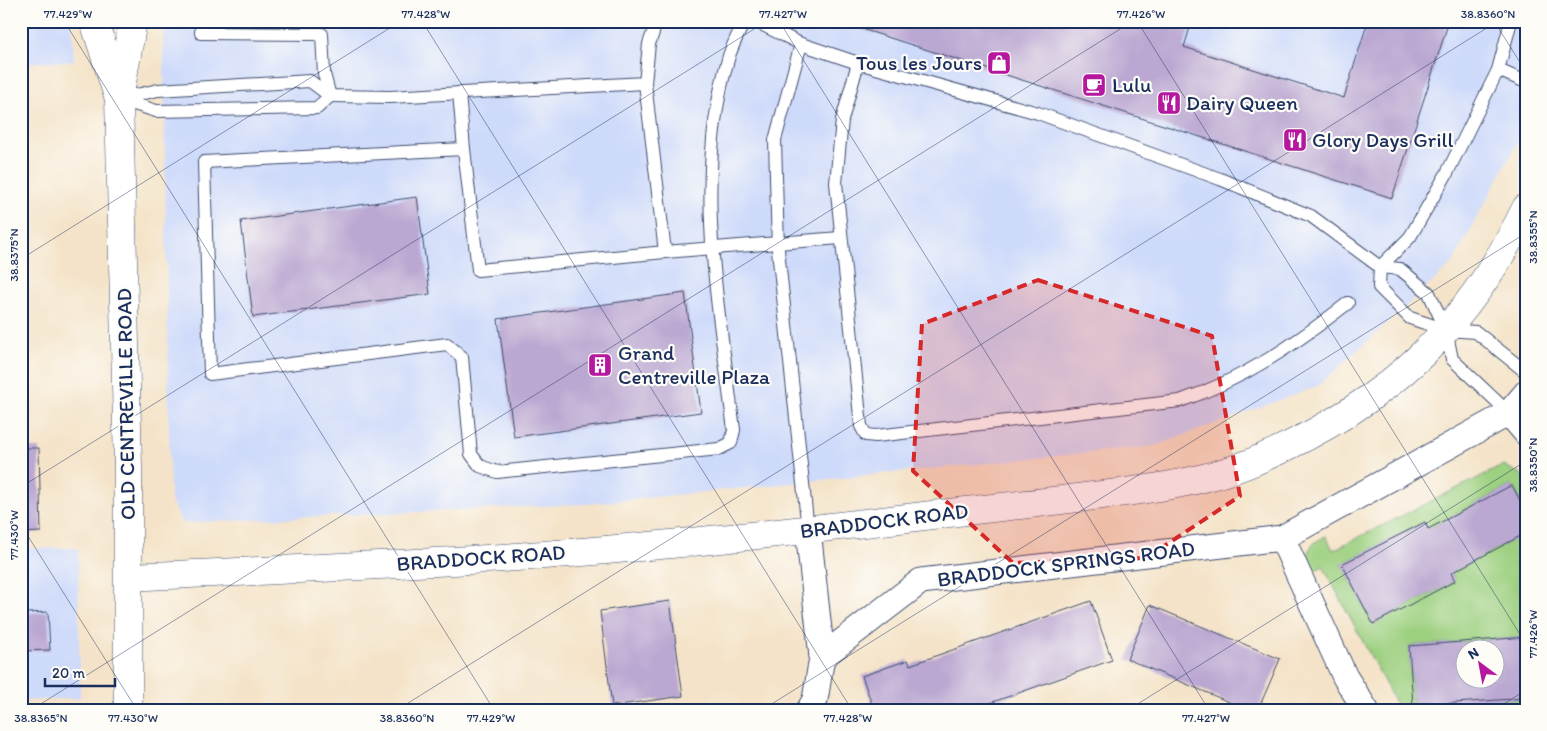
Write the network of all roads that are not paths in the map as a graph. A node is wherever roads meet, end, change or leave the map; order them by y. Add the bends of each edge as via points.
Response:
1 (94, 21) edge
2 (132, 21) edge
3 (202, 21) edge
4 (657, 21) edge
5 (744, 21) edge
6 (756, 21) edge
7 (1511, 21) edge
8 (801, 44) junction
9 (858, 63) junction
10 (1498, 70) junction
11 (1526, 82) edge
12 (645, 83) junction
13 (459, 93) junction
14 (330, 96) junction
15 (119, 99) junction
16 (464, 149) junction
17 (1526, 208) edge
18 (840, 238) junction
19 (778, 242) junction
20 (712, 248) junction
21 (665, 252) junction
22 (1380, 266) junction
23 (1348, 303) dead end
24 (1446, 330) junction
25 (1526, 372) edge
26 (1526, 393) edge
27 (1509, 413) junction
28 (1526, 433) edge
29 (808, 530) junction
30 (1282, 538) junction
31 (130, 577) junction
32 (822, 657) junction
33 (128, 710) edge
34 (809, 710) edge
35 (1366, 710) edge

1 - 15 street, OLD CENTREVILLE ROAD
2 - 15 street, OLD CENTREVILLE ROAD
3 - 14 lane via 201,33 322,34 324,74
4 - 12 lane via 649,44
5 - 20 lane via 729,55 715,122 710,178
6 - 8 lane
7 - 10 lane
8 - 9 lane
8 - 19 lane via 775,140
9 - 18 lane via 842,120 836,183
9 - 22 lane via 1038,113 1220,179 1311,216
10 - 11 lane
10 - 22 lane via 1447,173 1410,237
12 - 13 lane
12 - 21 lane
13 - 14 lane
13 - 16 lane
14 - 15 lane via 310,81 158,90
14 - 15 lane via 316,108 156,111
15 - 31 street, OLD CENTREVILLE ROAD
16 - 20 lane via 204,162 210,374 448,344 462,357 471,454 480,466 497,472 719,449 731,443 734,430
16 - 21 lane via 478,270
17 - 24 street, BRADDOCK ROAD via 1478,291
18 - 19 lane
18 - 23 lane via 861,426 866,435 1180,400 1208,391 1267,362
19 - 20 lane
19 - 29 lane
20 - 21 lane
22 - 24 lane via 1400,269 1429,293
22 - 24 lane via 1379,287 1410,318
24 - 25 lane via 1476,332
24 - 27 lane via 1452,359
24 - 29 street, BRADDOCK ROAD via 1410,368 1365,403 1323,429 1258,460 1198,480 1141,491
26 - 27 street, BRADDOCK SPRINGS ROAD
27 - 28 street
27 - 30 street, BRADDOCK SPRINGS ROAD
29 - 31 street, BRADDOCK ROAD via 504,558
29 - 32 street
30 - 32 street, BRADDOCK SPRINGS ROAD via 921,581
30 - 35 street via 1345,677
31 - 33 street, OLD CENTREVILLE ROAD
32 - 34 street via 815,700

